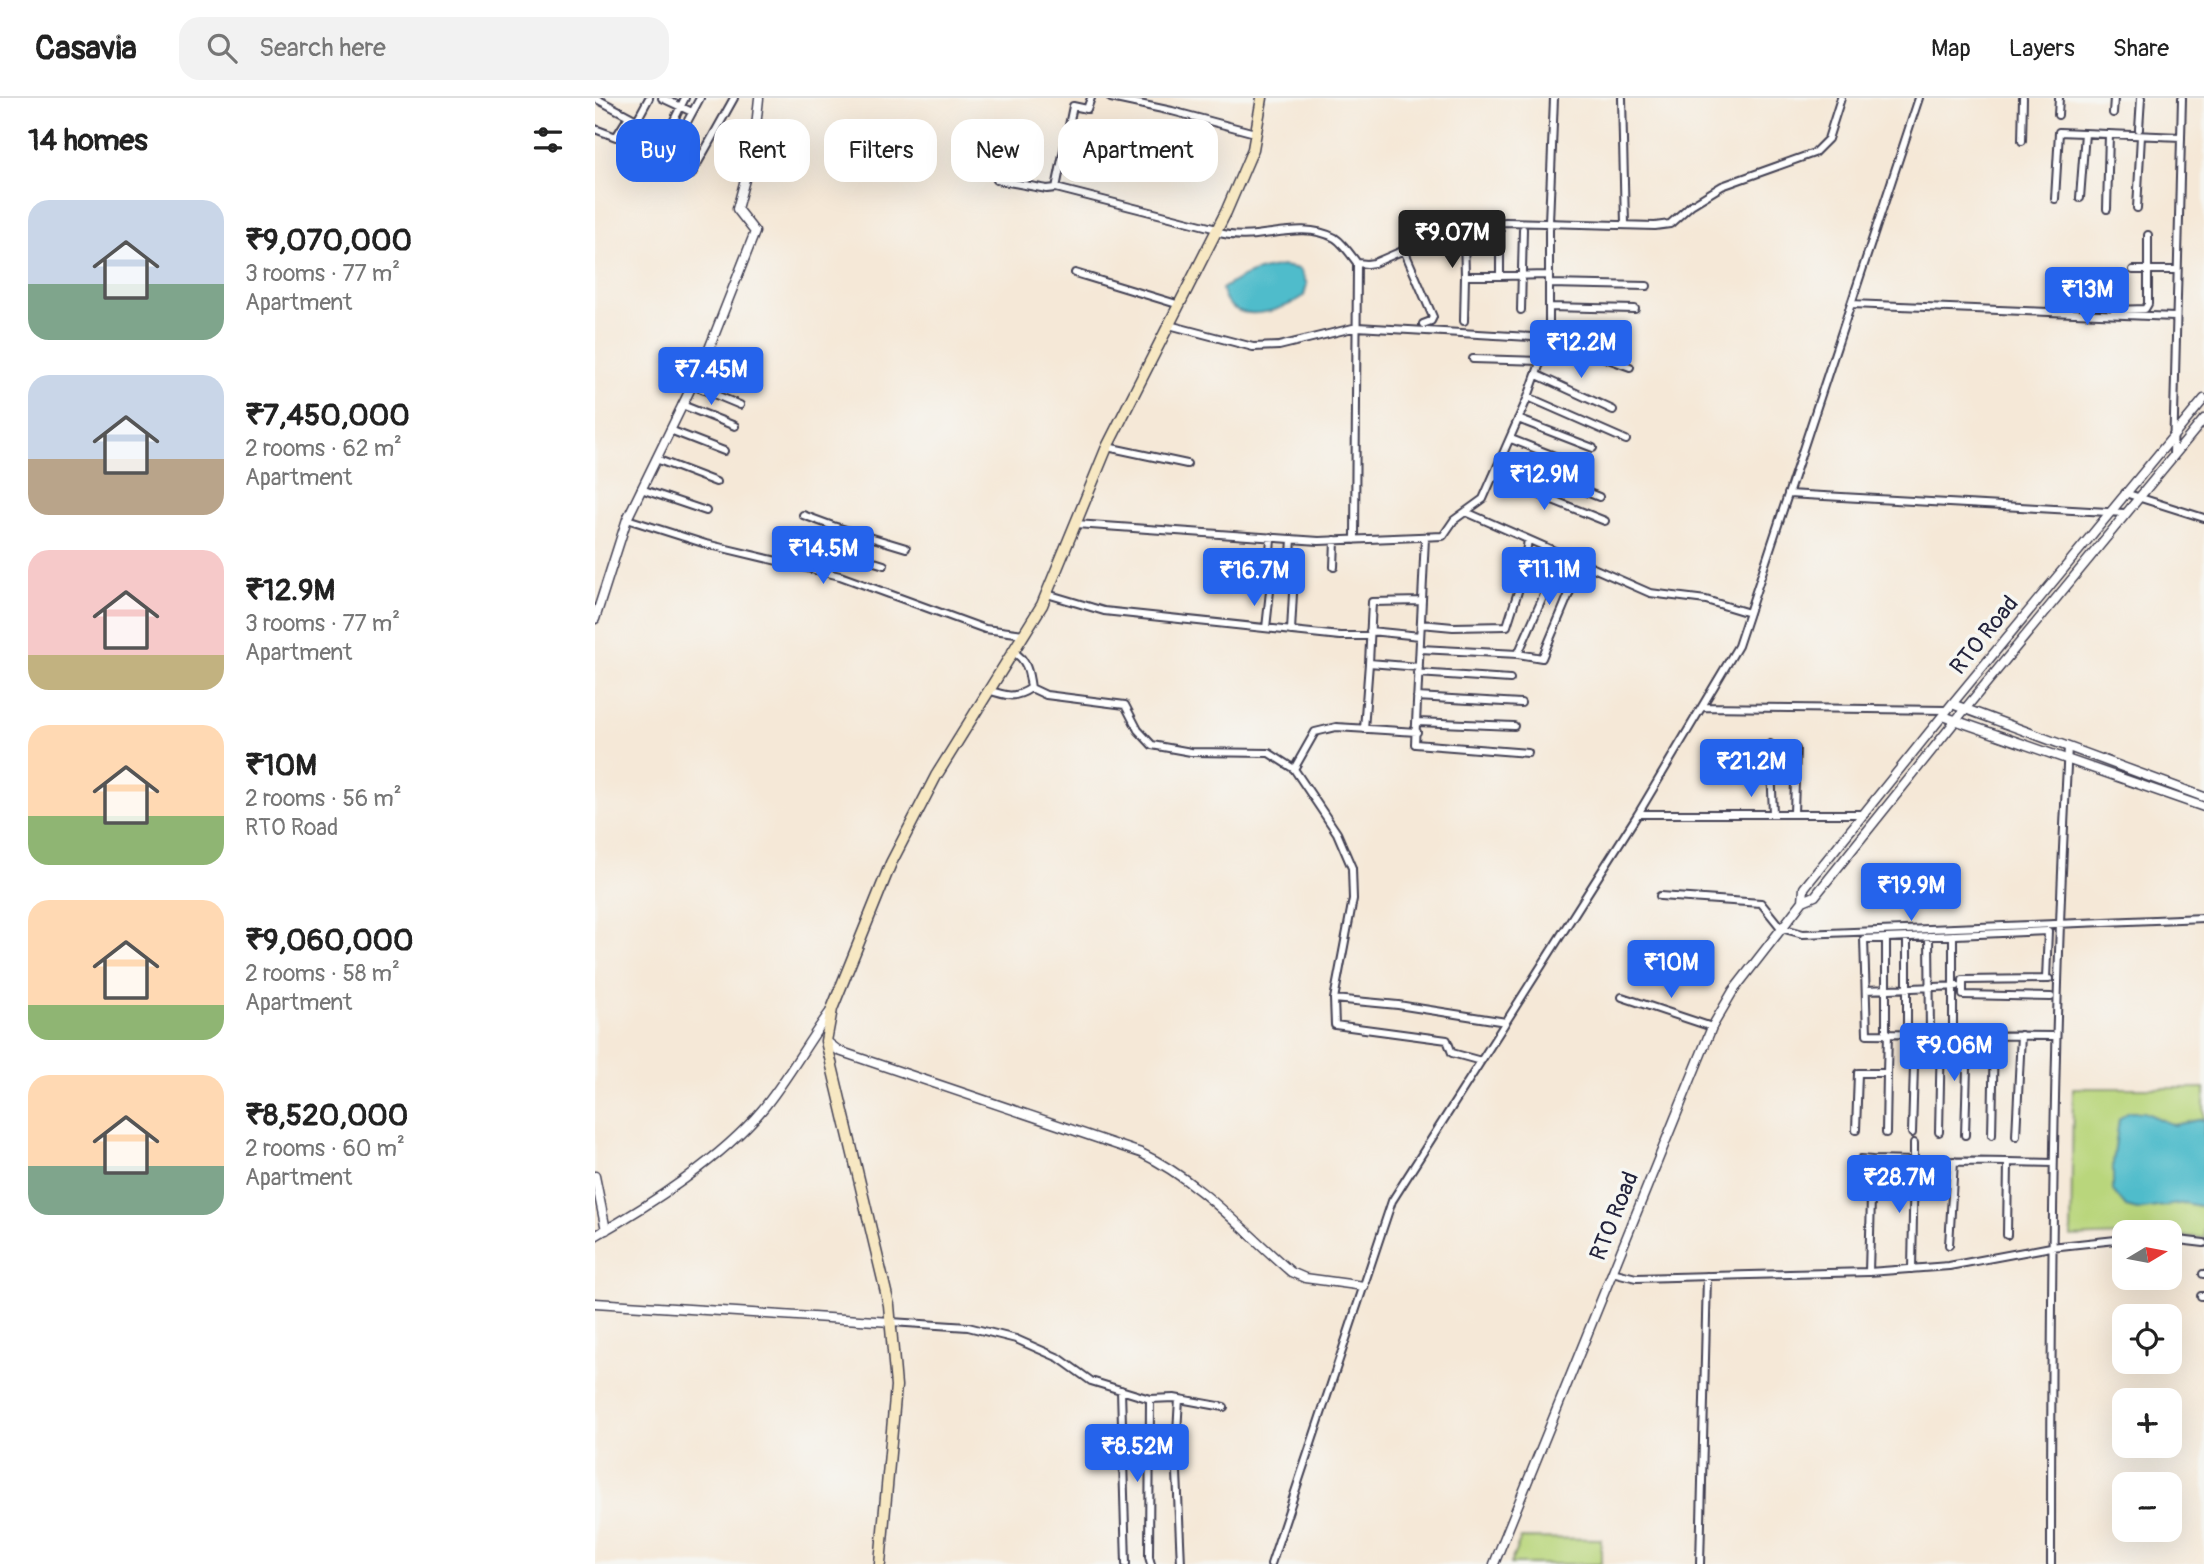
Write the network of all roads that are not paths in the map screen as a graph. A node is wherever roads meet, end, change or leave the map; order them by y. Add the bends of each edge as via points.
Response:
1 (595, 98) edge
2 (649, 98) edge
3 (663, 98) edge
4 (685, 98) edge
5 (699, 98) edge
6 (734, 98) edge
7 (759, 98) edge
8 (1091, 98) edge
9 (1111, 98) edge
10 (1261, 98) edge
11 (1554, 98) edge
12 (1622, 98) edge
13 (1841, 98) edge
14 (1919, 98) edge
15 (2024, 98) edge
16 (2059, 98) edge
17 (2114, 98) edge
18 (2141, 98) edge
19 (2182, 98) edge
20 (680, 107) junction
21 (692, 112) junction
22 (2113, 113) dead end
23 (2058, 115) dead end
24 (629, 116) junction
25 (636, 119) edge
26 (641, 119) edge
27 (674, 119) edge
28 (688, 119) edge
29 (595, 129) edge
30 (2140, 132) junction
31 (1255, 133) junction
32 (2085, 133) junction
33 (2109, 134) junction
34 (2181, 137) junction
35 (2021, 141) dead end
36 (700, 159) edge
37 (1008, 182) edge
38 (1056, 188) junction
39 (2080, 198) dead end
40 (2055, 199) dead end
41 (2137, 208) dead end
42 (2107, 209) dead end
43 (1549, 222) junction
44 (1625, 224) junction
45 (1523, 229) dead end
46 (1216, 230) junction
47 (1500, 232) dead end
48 (1464, 233) dead end
49 (2148, 235) dead end
50 (1404, 250) junction
51 (1357, 262) junction
52 (2133, 270) dead end
53 (2147, 270) junction
54 (2177, 270) junction
55 (1075, 273) dead end
56 (1522, 275) junction
57 (1548, 275) junction
58 (1465, 276) junction
59 (1500, 276) junction
60 (1549, 284) junction
61 (1647, 286) dead end
62 (1851, 304) junction
63 (1180, 305) junction
64 (1549, 307) junction
65 (1635, 309) dead end
66 (1521, 310) dead end
67 (2114, 310) dead end
68 (2175, 317) junction
69 (1464, 321) dead end
70 (1170, 324) junction
71 (1423, 324) dead end
72 (1357, 327) junction
73 (1549, 338) junction
74 (1473, 359) dead end
75 (1541, 362) junction
76 (1630, 367) dead end
77 (1537, 375) junction
78 (692, 385) junction
79 (1528, 397) junction
80 (2204, 399) edge
81 (682, 405) junction
82 (740, 405) dead end
83 (1613, 410) dead end
84 (1518, 419) junction
85 (2204, 419) edge
86 (734, 426) dead end
87 (670, 430) junction
88 (2173, 437) junction
89 (1511, 439) junction
90 (1626, 440) dead end
91 (1107, 447) junction
92 (1593, 448) dead end
93 (724, 451) dead end
94 (1557, 457) dead end
95 (1501, 458) junction
96 (2173, 458) junction
97 (656, 459) junction
98 (1187, 464) dead end
99 (1493, 476) junction
100 (716, 482) dead end
101 (641, 489) junction
102 (2125, 493) junction
103 (1788, 494) junction
104 (1599, 497) dead end
105 (2139, 497) junction
106 (706, 511) dead end
107 (1466, 512) junction
108 (2109, 512) junction
109 (2125, 513) junction
110 (803, 515) dead end
111 (2204, 518) edge
112 (627, 519) junction
113 (1605, 521) dead end
114 (1076, 524) junction
115 (833, 526) junction
116 (1271, 537) junction
117 (1425, 538) junction
118 (1291, 539) junction
119 (1335, 540) junction
120 (1355, 540) junction
121 (1528, 540) junction
122 (826, 547) junction
123 (907, 548) dead end
124 (1562, 554) junction
125 (1582, 563) junction
126 (884, 565) dead end
127 (1334, 567) dead end
128 (819, 571) junction
129 (1289, 586) dead end
130 (1293, 593) dead end
131 (1047, 594) junction
132 (1422, 601) junction
133 (1749, 613) junction
134 (595, 619) edge
135 (1421, 624) junction
136 (1266, 628) junction
137 (1291, 631) junction
138 (1024, 634) junction
139 (1370, 634) junction
140 (1420, 636) junction
141 (1420, 649) junction
142 (1013, 652) junction
143 (1518, 654) junction
144 (1369, 663) junction
145 (1418, 670) junction
146 (1510, 679) dead end
147 (1031, 688) junction
148 (988, 690) junction
149 (1417, 696) junction
150 (1521, 703) dead end
151 (1702, 707) junction
152 (1965, 709) junction
153 (1947, 710) junction
154 (1956, 720) junction
155 (1417, 722) junction
156 (1514, 726) dead end
157 (1364, 729) junction
158 (1417, 733) junction
159 (1770, 744) dead end
160 (2068, 747) junction
161 (1795, 749) dead end
162 (1528, 753) dead end
163 (2067, 758) junction
164 (1294, 769) junction
165 (1901, 769) junction
166 (1910, 778) junction
167 (2204, 797) edge
168 (2204, 807) edge
169 (1773, 813) junction
170 (1794, 813) junction
171 (1638, 814) junction
172 (1864, 814) junction
173 (1660, 895) dead end
174 (1803, 901) junction
175 (2204, 918) edge
176 (2059, 923) junction
177 (1781, 928) junction
178 (1953, 935) junction
179 (1929, 936) junction
180 (1907, 937) junction
181 (1885, 938) junction
182 (2046, 979) junction
183 (2058, 979) junction
184 (1953, 986) junction
185 (1963, 986) junction
186 (1930, 987) junction
187 (1907, 988) junction
188 (1886, 989) junction
189 (1866, 990) junction
190 (1622, 996) dead end
191 (2051, 997) dead end
192 (1334, 999) junction
193 (832, 1009) junction
194 (1506, 1022) junction
195 (1712, 1027) junction
196 (1887, 1033) junction
197 (1907, 1033) junction
198 (1915, 1033) junction
199 (1930, 1033) junction
200 (1941, 1033) junction
201 (1953, 1033) junction
202 (1968, 1034) junction
203 (1994, 1034) junction
204 (2021, 1035) junction
205 (2056, 1036) junction
206 (826, 1041) junction
207 (1481, 1061) junction
208 (1887, 1073) junction
209 (1856, 1130) dead end
210 (1939, 1132) dead end
211 (1886, 1133) dead end
212 (1912, 1133) dead end
213 (1965, 1135) dead end
214 (1992, 1135) dead end
215 (2016, 1136) dead end
216 (1915, 1143) dead end
217 (1861, 1159) dead end
218 (1872, 1160) junction
219 (1914, 1161) junction
220 (1937, 1161) dead end
221 (1954, 1161) junction
222 (2007, 1162) junction
223 (2053, 1163) junction
224 (595, 1176) edge
225 (606, 1230) junction
226 (2007, 1235) dead end
227 (595, 1236) edge
228 (2182, 1240) edge
229 (2112, 1241) edge
230 (2204, 1243) edge
231 (1949, 1245) dead end
232 (2051, 1247) junction
233 (1912, 1269) junction
234 (1612, 1272) junction
235 (1869, 1272) junction
236 (1707, 1276) junction
237 (1364, 1286) junction
238 (595, 1303) edge
239 (891, 1321) junction
240 (1121, 1390) junction
241 (1150, 1399) junction
242 (1179, 1399) junction
243 (1224, 1407) dead end
244 (880, 1564) edge
245 (1126, 1564) edge
246 (1151, 1564) edge
247 (1181, 1564) edge
248 (1271, 1564) edge
249 (1494, 1564) edge
250 (1700, 1564) edge
251 (2051, 1564) edge

1 - 24 street
2 - 26 street
3 - 20 street
4 - 20 street
5 - 21 street
6 - 36 street
7 - 78 street via 754,146 737,209 755,232
8 - 38 street via 1087,108 1073,106
9 - 31 street
10 - 31 main road
11 - 43 street
12 - 44 street
13 - 44 street via 1828,139 1814,152 1722,186 1670,224
14 - 62 street
15 - 35 street
16 - 23 street
17 - 22 street
18 - 30 street
19 - 34 street
20 - 21 street
20 - 27 street
21 - 28 street
24 - 25 street
24 - 29 street via 616,137
30 - 33 street
30 - 34 street
30 - 41 street
31 - 46 main road via 1253,149
32 - 33 street
32 - 39 street
32 - 40 street via 2059,132
33 - 42 street
34 - 54 street
37 - 38 street
38 - 46 street
43 - 44 street
43 - 50 street via 1473,223
43 - 57 street
45 - 56 street
46 - 51 street via 1253,237 1312,230 1337,239
46 - 63 main road
47 - 59 street
48 - 58 street
49 - 53 street
50 - 51 street via 1374,263
50 - 71 street via 1433,317
51 - 72 street
52 - 53 street
53 - 54 street
53 - 67 street via 2145,309
54 - 68 street
55 - 63 street
56 - 57 street
56 - 59 street
56 - 66 street
57 - 60 street
58 - 59 street
58 - 69 street
60 - 61 street
60 - 64 street
62 - 68 street
62 - 103 street
63 - 70 main road
64 - 65 street
64 - 73 street
68 - 88 street
70 - 72 street via 1254,347 1279,346
70 - 91 main road
72 - 73 street
72 - 120 street
73 - 75 street
73 - 76 street via 1590,348
74 - 75 street
75 - 77 street
77 - 79 street
77 - 83 street
78 - 81 street
78 - 82 street
79 - 84 street
79 - 90 street
80 - 88 street, RTO Road
81 - 86 street
81 - 87 street
84 - 89 street
84 - 92 street
85 - 96 street, RTO Road
87 - 93 street
87 - 97 street
88 - 96 street
88 - 102 street, RTO Road
89 - 94 street
89 - 95 street
91 - 98 street
91 - 114 main road
95 - 99 street
95 - 104 street
96 - 105 street, RTO Road
97 - 100 street
97 - 101 street
99 - 107 street via 1483,499
99 - 113 street
101 - 106 street
101 - 112 street
102 - 105 street
102 - 108 street, RTO Road
103 - 108 street
103 - 133 street
105 - 109 street, RTO Road
105 - 111 street
107 - 117 street via 1443,536
107 - 121 street
108 - 109 street
108 - 153 street, RTO Road
109 - 152 street, RTO Road
110 - 115 street
112 - 128 street
112 - 134 street
114 - 116 street
114 - 131 main road
115 - 122 street
115 - 123 street
116 - 118 street
116 - 136 street
117 - 120 street
117 - 132 street
118 - 119 street
118 - 129 street
119 - 120 street
119 - 127 street
121 - 124 street
121 - 135 street via 1507,626
122 - 126 street
122 - 128 street
124 - 125 street
124 - 143 street
125 - 133 street via 1650,593 1706,600
125 - 143 street via 1542,658
128 - 138 street via 985,629
130 - 137 street
131 - 136 street via 1104,611
131 - 138 main road
132 - 135 street
132 - 139 street via 1372,602
133 - 151 street via 1738,646
135 - 140 street
136 - 137 street
137 - 139 street
138 - 142 main road
139 - 140 street
139 - 144 street
140 - 141 street
141 - 143 street
141 - 145 street
142 - 147 street via 1028,668
142 - 148 main road
144 - 145 street
144 - 157 street
145 - 146 street
145 - 149 street
147 - 148 street via 1021,695 1004,696
147 - 164 street via 1046,695 1125,705 1152,745 1191,752 1269,753
148 - 193 main road via 891,863
149 - 150 street
149 - 155 street
151 - 153 street
151 - 171 street
152 - 153 street
152 - 154 street, RTO Road
152 - 160 street
153 - 154 street
153 - 165 street, RTO Road
154 - 163 street
154 - 166 street, RTO Road
155 - 156 street
155 - 158 street
157 - 158 street
157 - 164 street via 1336,727 1315,732
158 - 162 street via 1415,744
159 - 169 street
160 - 163 street
160 - 167 street
161 - 170 street
163 - 168 street
163 - 176 street
164 - 192 street via 1336,833 1352,868 1353,899
165 - 166 street
165 - 172 street, RTO Road
166 - 174 street, RTO Road via 1815,897
169 - 170 street
169 - 171 street
170 - 172 street
171 - 194 street
172 - 174 street, RTO Road via 1804,888
173 - 177 street via 1761,903
174 - 177 street, RTO Road
175 - 176 street
176 - 177 street via 1803,934
176 - 183 street
177 - 195 street, RTO Road via 1733,990
178 - 179 street
178 - 182 street via 2047,931
178 - 184 street
179 - 180 street
179 - 186 street
180 - 181 street
180 - 187 street
181 - 188 street
181 - 189 street via 1864,939
182 - 183 street
182 - 185 street via 1963,980
183 - 205 street
184 - 185 street
184 - 186 street
184 - 201 street
185 - 191 street via 1963,995
186 - 187 street
186 - 199 street
187 - 188 street
187 - 197 street
188 - 189 street
188 - 196 street
189 - 196 street via 1867,1034
190 - 195 street
192 - 194 street
192 - 207 street via 1335,1025 1447,1040 1452,1053
193 - 206 main road
193 - 225 street via 790,1074 751,1122 658,1198
194 - 207 street
195 - 234 street, RTO Road
196 - 197 street
196 - 208 street
197 - 198 street
198 - 199 street
198 - 212 street
199 - 200 street
200 - 201 street
200 - 210 street
201 - 202 street
202 - 203 street
202 - 213 street
203 - 204 street
203 - 214 street
204 - 205 street
204 - 215 street
205 - 223 street
206 - 237 street via 839,1051 1141,1153 1208,1198 1290,1272
206 - 239 main road
207 - 237 street via 1392,1201
208 - 209 street via 1858,1073
208 - 211 street
216 - 219 street
217 - 218 street
218 - 219 street
218 - 235 street
219 - 233 street
220 - 221 street
221 - 222 street
221 - 231 street
222 - 223 street
222 - 226 street
223 - 232 street
224 - 225 street
225 - 227 street
228 - 230 street
229 - 232 street
232 - 233 street
232 - 251 street
233 - 235 street
234 - 236 street via 1636,1278
234 - 249 street, RTO Road
235 - 236 street
236 - 250 street
237 - 248 street
238 - 239 street
239 - 240 street via 968,1327 1016,1339 1059,1357 1091,1381
239 - 244 main road via 896,1386
240 - 241 street
240 - 245 street
241 - 242 street
241 - 246 street
242 - 243 street
242 - 247 street via 1176,1449

